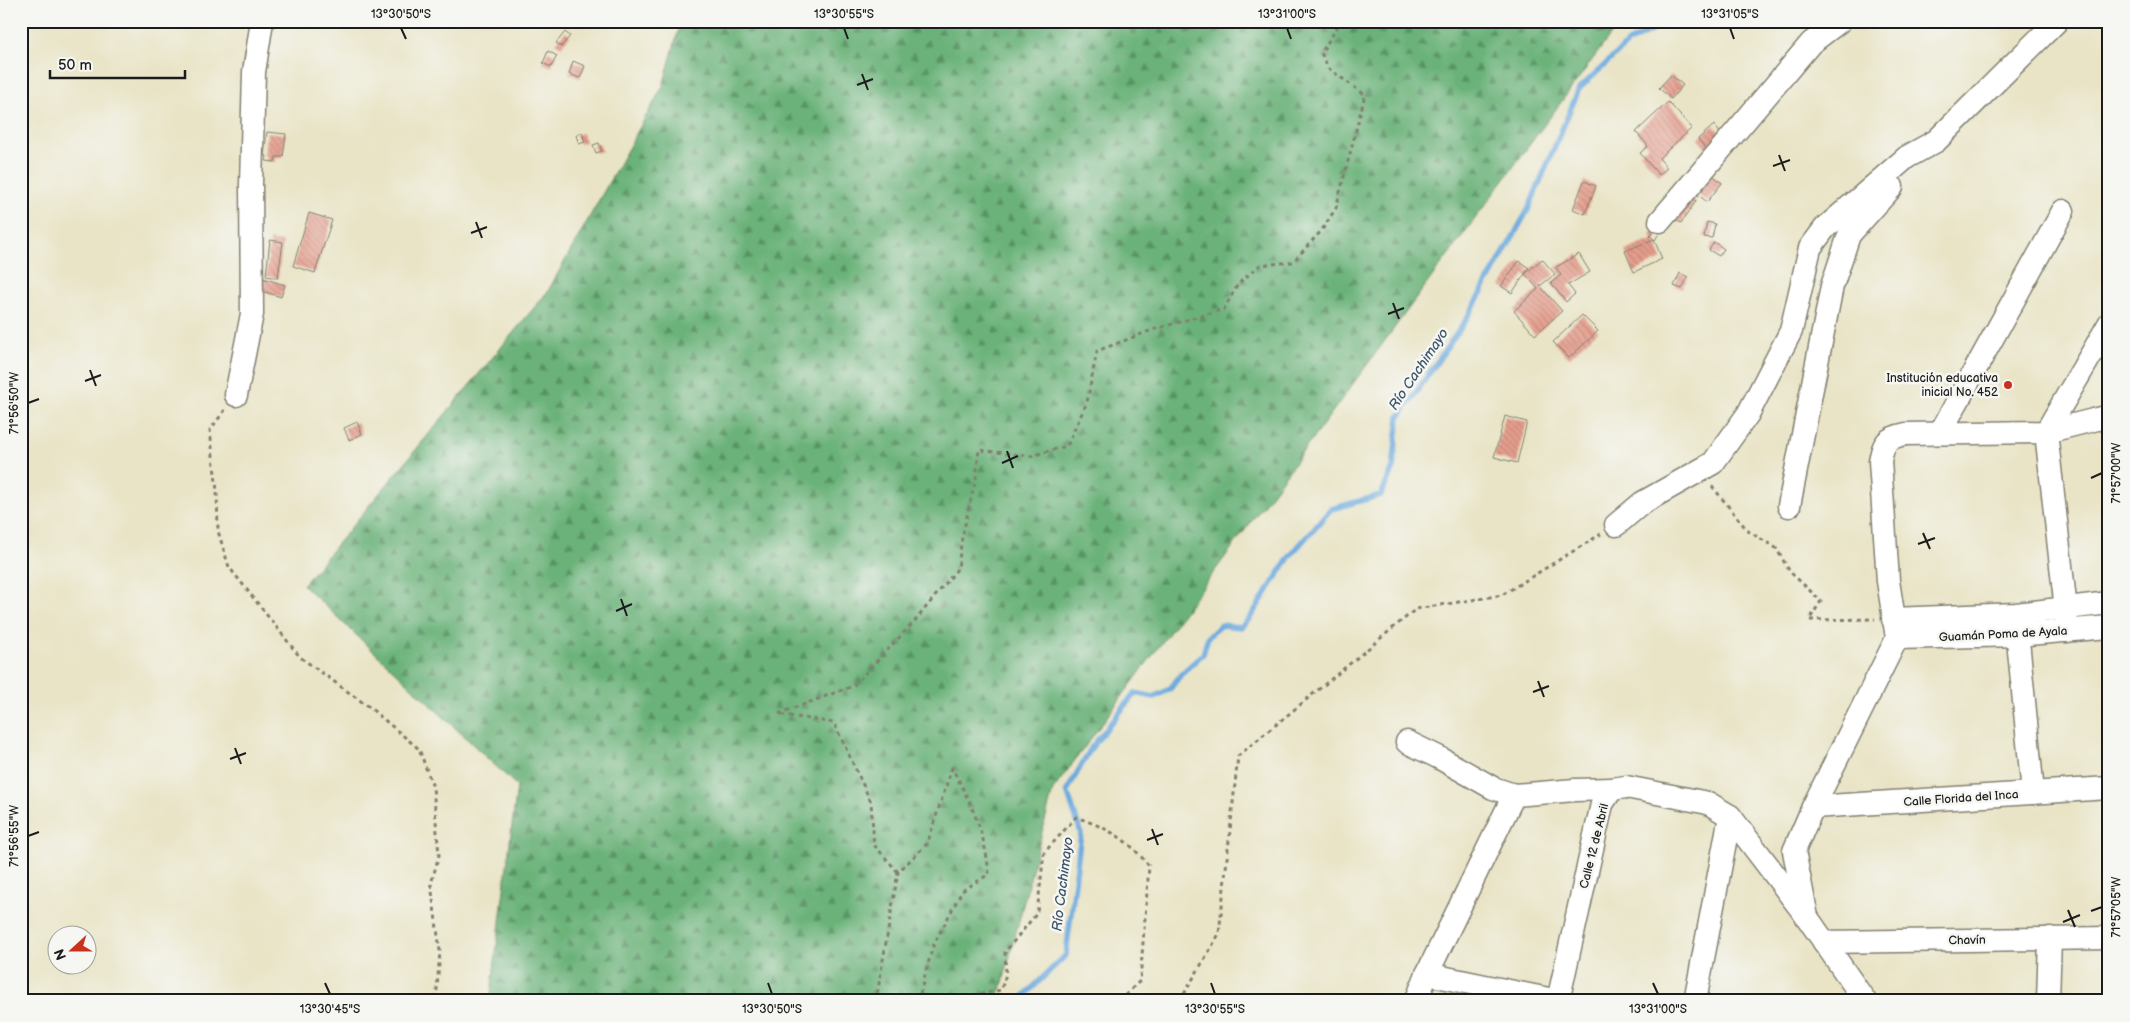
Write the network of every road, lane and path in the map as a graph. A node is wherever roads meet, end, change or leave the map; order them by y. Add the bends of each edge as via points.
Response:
1 (207, 21) edge
2 (1341, 21) edge
3 (1840, 21) edge
4 (2057, 21) edge
5 (261, 24) edge
6 (1936, 141) junction
7 (2064, 211) dead end
8 (1660, 221) dead end
9 (2109, 324) edge
10 (236, 395) joint
11 (2109, 416) edge
12 (2046, 432) junction
13 (1940, 433) junction
14 (1700, 472) junction
15 (1789, 506) dead end
16 (1616, 525) joint
17 (2109, 603) edge
18 (2066, 620) junction
19 (2017, 625) junction
20 (2109, 627) edge
21 (1895, 628) junction
22 (1406, 742) dead end
23 (2109, 788) edge
24 (1612, 789) junction
25 (2033, 793) junction
26 (1514, 795) junction
27 (1813, 807) junction
28 (1730, 816) junction
29 (898, 872) junction
30 (1807, 917) junction
31 (2050, 938) junction
32 (2109, 938) edge
33 (1824, 942) junction
34 (1427, 974) junction
35 (436, 1001) edge
36 (876, 1001) edge
37 (918, 1001) edge
38 (949, 1001) edge
39 (1118, 1001) edge
40 (1180, 1001) edge
41 (1416, 1001) edge
42 (1558, 1001) edge
43 (1695, 1001) edge
44 (1865, 1001) edge
45 (2048, 1001) edge

1 - 5 path
2 - 29 path via 1321,53 1328,68 1365,96 1336,208 1322,230 1293,262 1260,265 1238,284 1224,309 1152,330 1097,351 1087,402 1067,446 1031,456 979,450 958,568 915,621 853,686 778,714 834,723 871,802 874,845
3 - 8 street via 1811,43
4 - 6 street
5 - 10 street via 254,72 252,314
6 - 14 street via 1900,164 1825,228 1810,248 1791,331 1748,414 1714,464
6 - 15 street via 1849,235 1832,286
7 - 13 street
9 - 12 street
10 - 35 path via 210,430 218,531 229,567 300,657 418,749 433,786 439,855 431,884 440,952
11 - 12 street
12 - 13 street
12 - 18 street
13 - 21 street via 1892,437 1883,445 1880,462 1888,580
14 - 16 street via 1642,503
14 - 21 path via 1748,531 1776,548 1790,572 1821,602 1809,620
16 - 40 path via 1502,595 1416,609 1238,756 1219,934
17 - 18 street
18 - 19 street, Guamán Poma de Ayala
18 - 20 street, Guamán Poma de Ayala
19 - 21 street, Guamán Poma de Ayala
19 - 25 street
21 - 27 street, Calle 12 de Abril
22 - 26 street via 1492,788
23 - 25 street, Calle Florida del Inca
24 - 26 street
24 - 28 street, Calle 12 de Abril via 1626,787 1708,803
24 - 42 street, Calle 12 de Abril via 1602,804
25 - 27 street, Calle Florida del Inca
26 - 34 street
27 - 30 street, Calle 12 de Abril via 1794,851
28 - 30 street, Calle 12 de Abril
28 - 43 street
29 - 36 path
29 - 37 path via 927,844 952,768 980,824 989,874 962,891 933,946
30 - 33 street, Calle 12 de Abril
31 - 32 street, Chavín
31 - 33 street, Chavín
31 - 45 street
33 - 44 street, Calle 12 de Abril
34 - 41 street
34 - 42 street
38 - 39 path via 1001,990 1006,974 1005,952 1037,913 1044,853 1076,817 1104,827 1135,848 1149,866 1140,981

